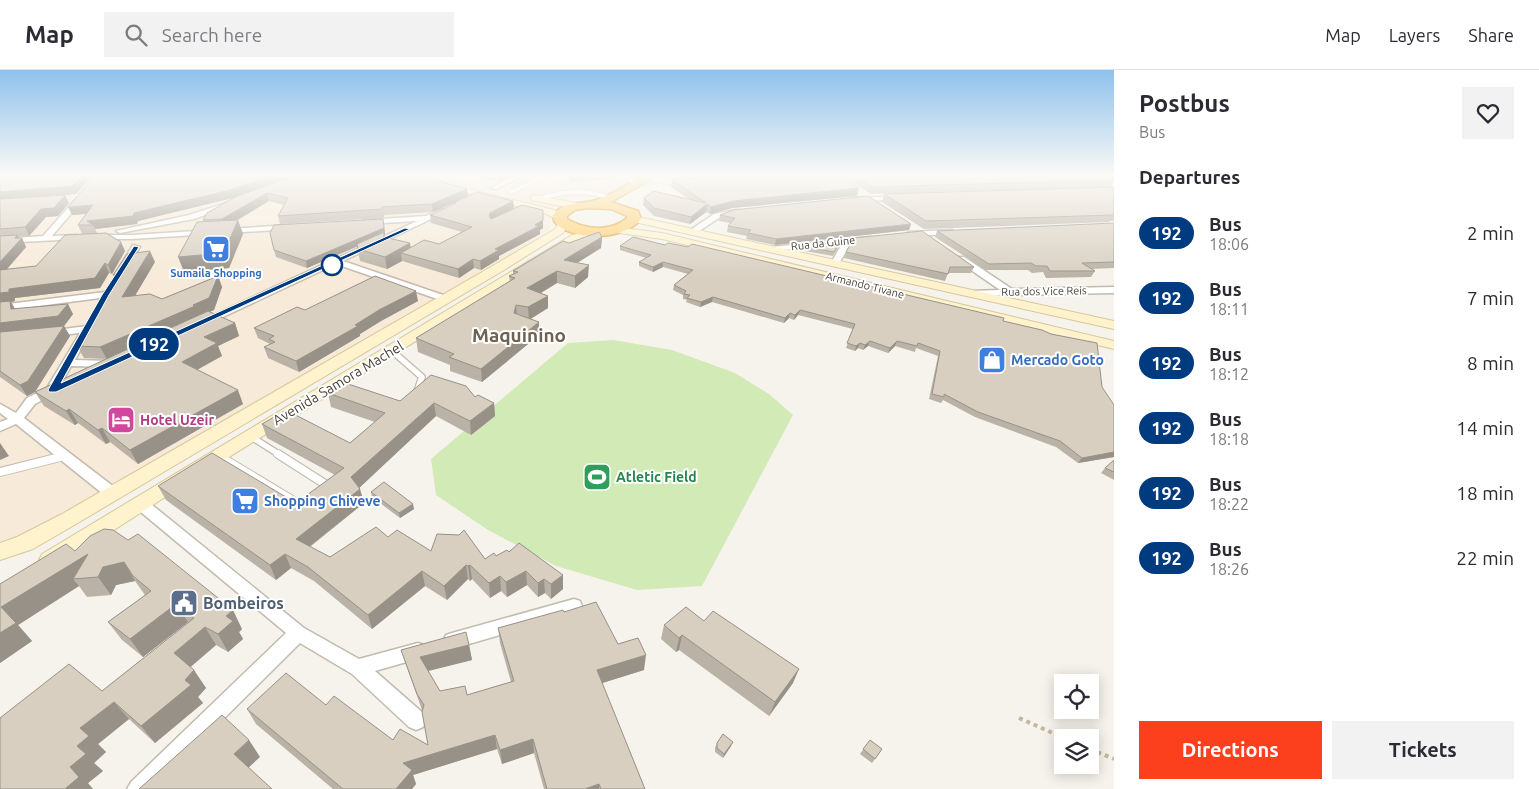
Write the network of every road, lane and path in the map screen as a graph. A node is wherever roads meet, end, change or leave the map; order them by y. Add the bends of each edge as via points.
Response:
1 (69, 210) edge
2 (212, 210) edge
3 (448, 210) edge
4 (534, 210) edge
5 (568, 210) edge
6 (632, 210) edge
7 (638, 210) edge
8 (741, 211) edge
9 (191, 217) junction
10 (430, 217) junction
11 (562, 221) junction
12 (906, 223) edge
13 (179, 224) junction
14 (152, 225) junction
15 (301, 226) edge
16 (407, 229) junction
17 (609, 230) junction
18 (211, 231) junction
19 (693, 231) junction
20 (960, 232) edge
21 (921, 233) junction
22 (162, 235) junction
23 (903, 235) edge
24 (93, 237) junction
25 (875, 238) edge
26 (45, 239) junction
27 (727, 239) junction
28 (0, 241) edge
29 (848, 241) junction
30 (134, 242) junction
31 (748, 243) junction
32 (937, 244) edge
33 (716, 249) junction
34 (772, 249) junction
35 (738, 254) junction
36 (954, 255) edge
37 (338, 262) junction
38 (835, 263) junction
39 (894, 276) junction
40 (916, 280) junction
41 (885, 290) junction
42 (1114, 290) edge
43 (1010, 292) junction
44 (974, 293) junction
45 (908, 295) junction
46 (446, 299) junction
47 (0, 308) edge
48 (1114, 325) edge
49 (192, 327) edge
50 (39, 334) edge
51 (1114, 345) edge
52 (391, 350) junction
53 (68, 363) junction
54 (86, 375) edge
55 (69, 383) edge
56 (52, 390) junction
57 (413, 394) edge
58 (31, 401) junction
59 (0, 407) edge
60 (17, 419) junction
61 (0, 427) edge
62 (250, 436) junction
63 (218, 455) junction
64 (65, 456) junction
65 (0, 472) edge
66 (113, 494) junction
67 (142, 504) junction
68 (0, 552) edge
69 (34, 570) edge
70 (574, 606) dead end
71 (298, 633) junction
72 (358, 668) junction
73 (1019, 718) dead end
74 (416, 720) dead end
75 (1054, 734) edge
76 (1099, 753) edge
77 (1114, 759) edge
78 (138, 789) edge

1 - 26 street
2 - 9 street
3 - 10 street
4 - 11 street via 550,212
5 - 11 highway via 562,212
6 - 17 highway via 630,224
7 - 19 street, Armando Tivane
8 - 19 street via 717,216
9 - 13 street
9 - 14 street
10 - 16 street
10 - 16 street via 358,222
11 - 17 highway via 576,228
11 - 46 street, Avenida Samora Machel via 559,231
12 - 21 street
13 - 14 street
13 - 18 street
13 - 22 street
14 - 24 street
14 - 30 street
15 - 18 street
16 - 37 street
17 - 33 street, Armando Tivane via 662,236
17 - 52 street, Avenida Samora Machel via 576,237
18 - 22 street
19 - 27 street, Armando Tivane
20 - 21 street
21 - 23 street
21 - 32 street
22 - 30 street
24 - 26 street
24 - 30 street
25 - 29 street, Rua da Guine
26 - 28 street
27 - 31 street, Armando Tivane
27 - 33 street
29 - 34 street, Rua da Guine
29 - 38 street
30 - 47 street via 108,291
31 - 34 street, Armando Tivane
31 - 35 street
33 - 35 street, Armando Tivane
34 - 38 street, Armando Tivane
35 - 41 street, Armando Tivane
36 - 43 street
37 - 46 street
37 - 49 street
38 - 39 street, Armando Tivane
39 - 40 street, Armando Tivane
39 - 41 street
40 - 44 street, Armando Tivane
40 - 45 street
41 - 45 street, Armando Tivane
42 - 43 street, Rua dos Vice Reis
43 - 44 street, Rua dos Vice Reis
44 - 48 street, Armando Tivane
45 - 51 street, Armando Tivane
46 - 66 street, Avenida Samora Machel
50 - 53 street via 89,325
52 - 57 lane via 422,377
52 - 62 street, Avenida Samora Machel via 345,383
53 - 54 street via 115,362
53 - 56 street
55 - 56 street
56 - 58 street
58 - 59 street
58 - 60 street
59 - 60 street
60 - 61 street
60 - 64 street
62 - 63 street, Avenida Samora Machel
62 - 63 lane via 325,484 324,491 307,502 297,503
63 - 67 street, Avenida Samora Machel
64 - 65 lane
64 - 66 street
66 - 68 street, Avenida Samora Machel via 25,543
67 - 69 street, Avenida Samora Machel
67 - 71 street
70 - 72 street
71 - 72 street
71 - 78 street
72 - 74 street
73 - 75 path
76 - 77 path

